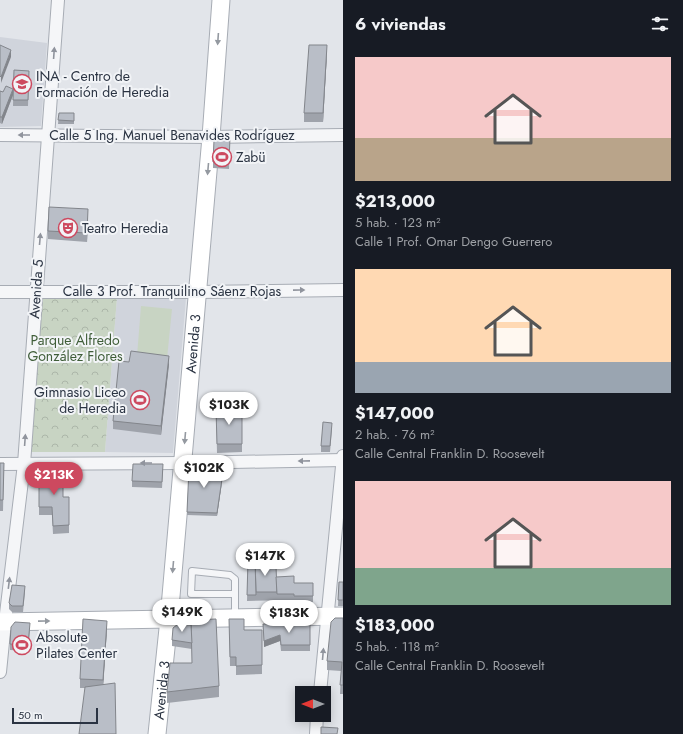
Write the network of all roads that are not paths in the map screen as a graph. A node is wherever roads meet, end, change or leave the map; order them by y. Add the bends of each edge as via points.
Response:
1 (58, 0) edge
2 (221, 0) edge
3 (343, 134) edge
4 (0, 135) edge
5 (49, 135) junction
6 (211, 137) junction
7 (343, 290) edge
8 (0, 292) edge
9 (36, 292) junction
10 (197, 292) junction
11 (343, 456) edge
12 (343, 460) edge
13 (182, 463) junction
14 (0, 464) edge
15 (24, 464) junction
16 (235, 594) junction
17 (335, 616) edge
18 (235, 618) junction
19 (169, 619) junction
20 (2, 622) edge
21 (0, 672) edge
22 (321, 686) edge
23 (317, 722) edge
24 (157, 734) edge
25 (316, 734) edge

5 -> 1 street, Avenida 5
2 -> 6 street, Avenida 3
3 - 6 street, Calle 5 Ing. Manuel Benavides Rodríguez
5 -> 4 street, Calle 5 Ing. Manuel Benavides Rodríguez
5 - 6 street, Calle 5 Ing. Manuel Benavides Rodríguez
9 -> 5 street, Avenida 5
6 -> 10 street, Avenida 3
10 -> 7 street, Calle 3 Prof. Tranquilino Sáenz Rojas
8 - 9 street, Calle 3 Prof. Tranquilino Sáenz Rojas
9 - 10 street, Calle 3 Prof. Tranquilino Sáenz Rojas
15 -> 9 street, Avenida 5
10 -> 13 street, Avenida 3
11 - 12 street
12 -> 13 street
12 - 17 street
13 -> 15 street
13 -> 19 street, Avenida 3
14 - 15 street
20 -> 15 street, Avenida 5
16 - 16 lane via 235,579 232,576 192,571 191,594
16 - 18 lane
17 - 18 street
22 -> 17 street
18 - 19 street
20 -> 19 street
19 - 24 street, Avenida 3
20 - 21 street, Avenida 5
23 - 25 street

